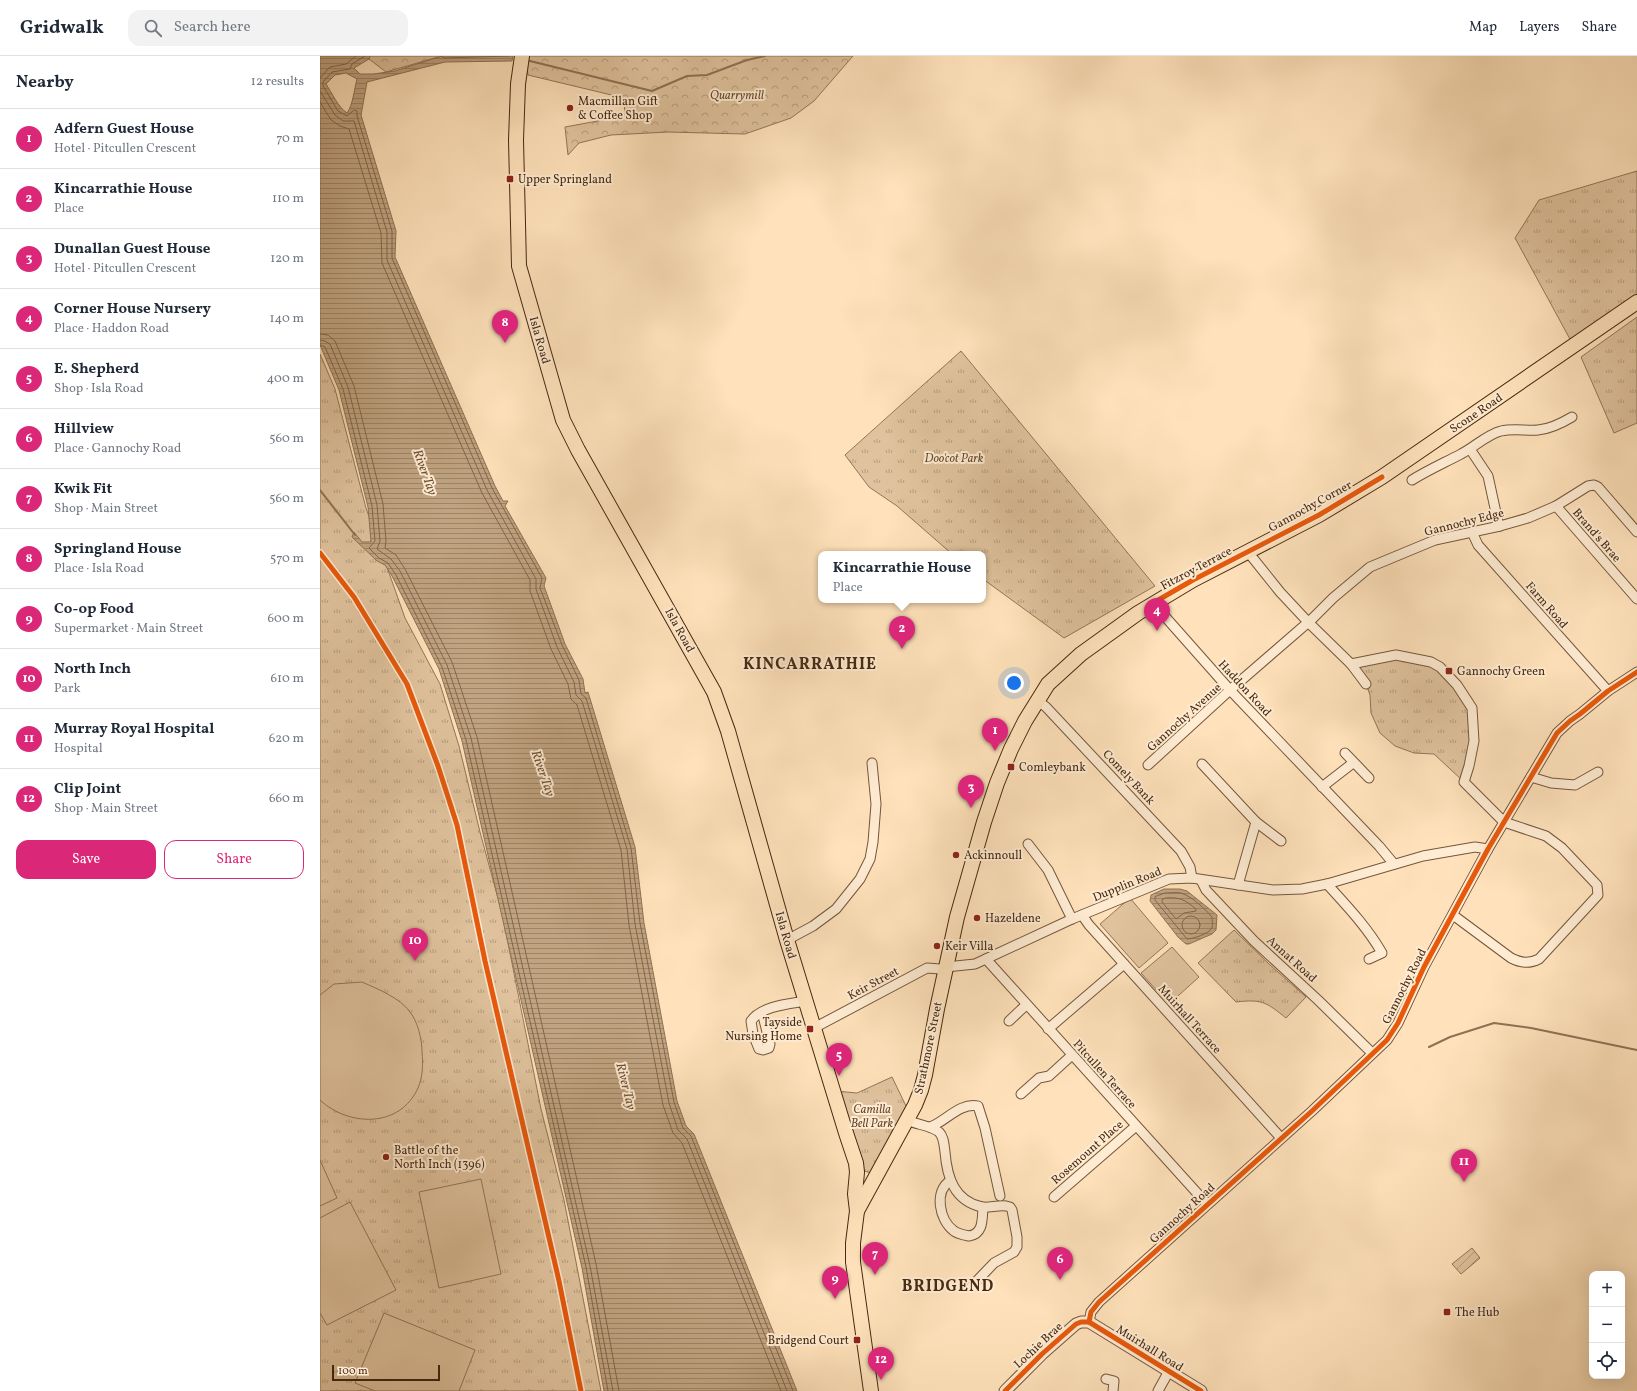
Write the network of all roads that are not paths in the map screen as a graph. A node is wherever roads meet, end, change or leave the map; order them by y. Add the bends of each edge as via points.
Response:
1 (522, 56) edge
2 (1637, 302) edge
3 (1572, 417) dead end
4 (1470, 449) junction
5 (1382, 477) joint
6 (1412, 480) dead end
7 (1556, 506) junction
8 (1500, 526) junction
9 (1472, 532) junction
10 (1637, 532) edge
11 (1248, 552) junction
12 (1637, 599) edge
13 (1154, 603) junction
14 (1308, 622) junction
15 (1351, 664) junction
16 (1637, 672) edge
17 (1366, 684) dead end
18 (1230, 690) junction
19 (1608, 692) junction
20 (1037, 700) junction
21 (1345, 753) dead end
22 (872, 763) dead end
23 (1353, 763) junction
24 (1202, 764) dead end
25 (1148, 765) dead end
26 (1598, 772) dead end
27 (1531, 777) junction
28 (1369, 778) dead end
29 (1322, 786) junction
30 (1256, 822) junction
31 (1504, 822) junction
32 (1281, 841) dead end
33 (1028, 844) dead end
34 (1488, 849) junction
35 (1394, 864) junction
36 (1196, 879) junction
37 (1327, 884) junction
38 (1238, 885) junction
39 (1082, 915) junction
40 (1453, 915) junction
41 (1072, 919) junction
42 (787, 940) junction
43 (986, 959) junction
44 (1369, 959) dead end
45 (1124, 964) junction
46 (946, 967) junction
47 (806, 1000) junction
48 (1026, 1005) junction
49 (762, 1012) dead end
50 (1009, 1021) dead end
51 (814, 1028) junction
52 (1048, 1029) junction
53 (1372, 1053) junction
54 (1072, 1055) junction
55 (1021, 1094) dead end
56 (907, 1120) junction
57 (1136, 1126) junction
58 (930, 1127) junction
59 (1281, 1138) junction
60 (950, 1181) junction
61 (1000, 1196) dead end
62 (1054, 1197) dead end
63 (1207, 1204) junction
64 (983, 1207) junction
65 (857, 1211) junction
66 (971, 1286) dead end
67 (1089, 1322) junction
68 (1168, 1370) junction
69 (1106, 1379) dead end
70 (871, 1391) edge
71 (1005, 1391) edge
72 (1113, 1391) edge
73 (1158, 1391) edge
74 (1200, 1391) edge

1 - 42 main road, Isla Road via 518,84 516,147 519,266 563,420 714,692 728,731
2 - 5 main road, Scone Road
3 - 4 street via 1558,425 1538,430 1502,431
4 - 6 street via 1430,468
4 - 8 street via 1488,476
5 - 11 main road, Gannochy Corner via 1319,515
7 - 8 street, Gannochy Edge
7 - 10 street, Gannochy Edge via 1588,486 1594,485
7 - 12 street, Brand's Brae
8 - 9 street, Gannochy Edge
9 - 14 street, Gannochy Edge via 1435,540 1370,567
9 - 19 street, Farm Road via 1478,545
11 - 13 main road, Fitzroy Terrace
11 - 14 street
13 - 18 street, Haddon Road
13 - 20 main road, Fitzroy Terrace via 1081,654 1048,684
14 - 15 street
14 - 18 street, Gannochy Avenue
15 - 17 street
15 - 31 street via 1396,655 1431,662 1457,684 1472,708 1474,741 1464,782
16 - 19 street, Gannochy Road
18 - 25 street, Gannochy Avenue
18 - 29 street, Haddon Road
19 - 27 street, Gannochy Road via 1562,727
20 - 36 street, Comely Bank via 1181,851
20 - 46 main road, Strathmore Street via 1025,720 997,783 974,855
21 - 23 street
22 - 42 street via 876,804 870,859 860,879 836,909 813,926
23 - 28 street
23 - 29 street
24 - 30 street
26 - 27 street via 1575,785 1550,783
27 - 31 street, Gannochy Road
29 - 35 street, Haddon Road
30 - 32 street
30 - 38 street
31 - 34 street, Gannochy Road
31 - 40 street via 1546,836 1562,848 1597,885 1598,895 1539,959 1532,963 1520,963 1511,958
33 - 41 street via 1048,870
34 - 35 street, Dupplin Road via 1475,847 1450,850
34 - 40 street, Gannochy Road
35 - 37 street, Dupplin Road
36 - 38 street, Dupplin Road
36 - 39 street, Dupplin Road via 1169,879
36 - 53 street, Annat Road via 1254,940
37 - 38 street, Dupplin Road via 1302,889
37 - 44 street via 1374,938 1382,953
39 - 41 street, Dupplin Road
39 - 45 street, Muirhall Terrace
40 - 53 street, Gannochy Road via 1424,967 1398,1023 1387,1040
41 - 43 street, Dupplin Road
42 - 47 main road, Isla Road
43 - 46 street, Dupplin Road via 975,964
43 - 48 street, Pitcullen Terrace
45 - 52 street
45 - 59 street, Muirhall Terrace
46 - 51 street, Keir Street via 927,968
46 - 56 main road, Strathmore Street via 921,1090
47 - 49 street
47 - 51 main road, Isla Road
48 - 50 street
48 - 52 street, Pitcullen Terrace
51 - 65 main road, Isla Road via 856,1163
52 - 54 street, Pitcullen Terrace
53 - 59 street, Gannochy Road
54 - 55 street via 1049,1076 1039,1078
54 - 57 street, Pitcullen Terrace
56 - 58 street
56 - 65 main road, Strathmore Street
57 - 62 street, Rosemount Place
57 - 63 street, Pitcullen Terrace
58 - 60 street via 942,1136
58 - 61 street via 965,1107 978,1106
59 - 63 street, Gannochy Road
60 - 64 street via 965,1200
60 - 64 street via 941,1189 939,1199 944,1218 953,1230 969,1236 977,1232 981,1228
63 - 67 street, Gannochy Road via 1099,1302 1091,1312
64 - 66 street via 1010,1207 1015,1222 1017,1247 1014,1252 994,1263
65 - 70 main road via 853,1262
67 - 68 street, Muirhall Road
67 - 71 street, Lochie Brae via 1076,1324
68 - 73 street
68 - 74 street, Muirhall Road
69 - 72 street via 1114,1381

